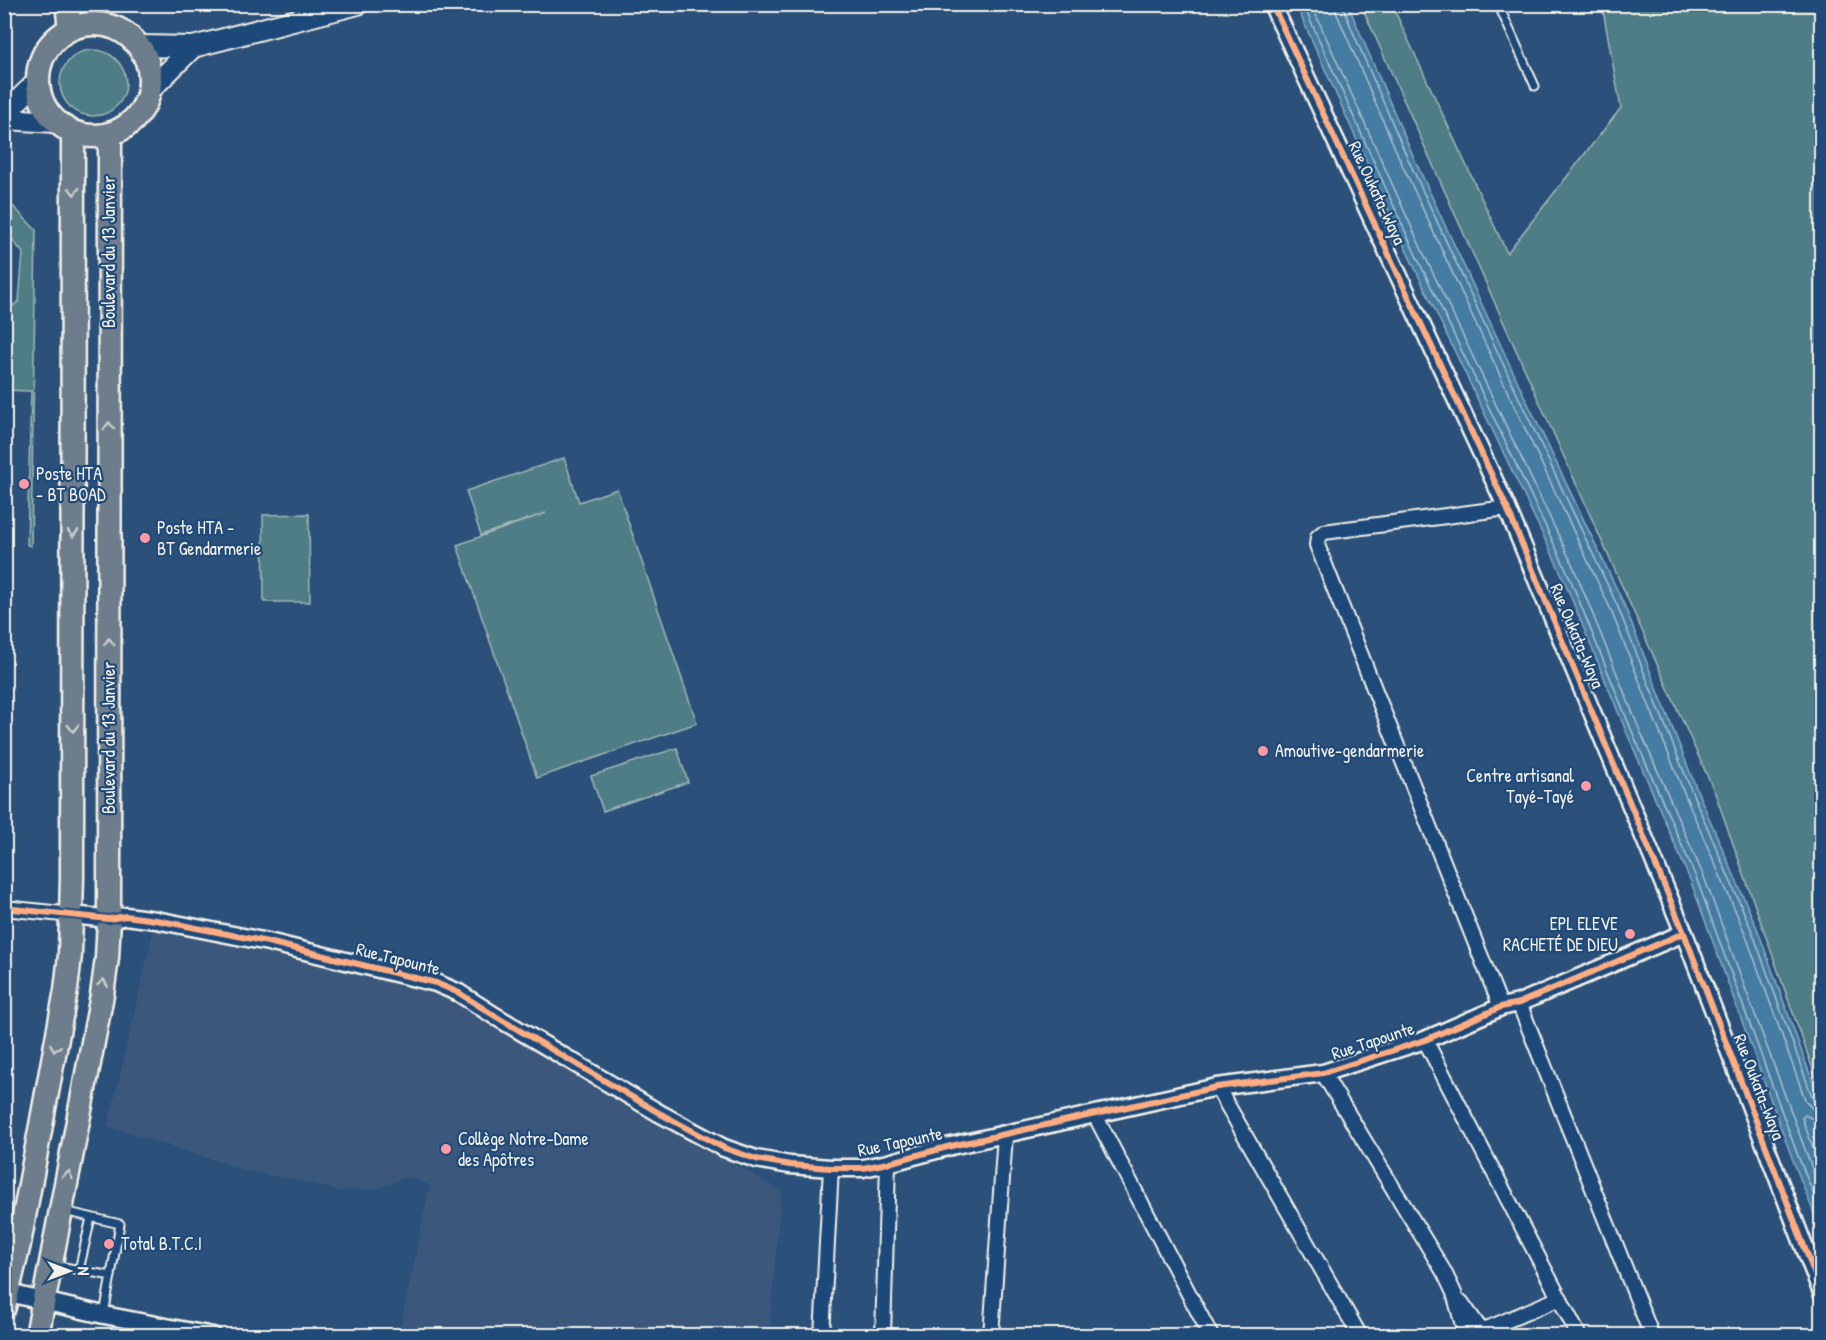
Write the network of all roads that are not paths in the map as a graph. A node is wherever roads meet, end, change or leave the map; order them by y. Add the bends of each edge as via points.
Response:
1 (67, 4) edge
2 (108, 4) edge
3 (358, 4) edge
4 (1272, 4) edge
5 (1498, 4) edge
6 (322, 9) edge
7 (115, 27) junction
8 (70, 29) junction
9 (140, 46) junction
10 (193, 47) junction
11 (38, 81) junction
12 (1535, 86) dead end
13 (150, 90) junction
14 (4, 116) edge
15 (65, 127) junction
16 (110, 135) junction
17 (4, 282) edge
18 (4, 291) edge
19 (109, 461) junction
20 (73, 462) junction
21 (1507, 508) junction
22 (4, 908) edge
23 (72, 915) junction
24 (109, 919) junction
25 (1684, 933) junction
26 (1519, 1003) junction
27 (1501, 1007) junction
28 (1425, 1040) junction
29 (1323, 1073) junction
30 (1217, 1088) junction
31 (1095, 1115) junction
32 (1005, 1135) junction
33 (888, 1163) junction
34 (831, 1168) junction
35 (62, 1211) junction
36 (91, 1218) junction
37 (50, 1264) junction
38 (79, 1270) junction
39 (111, 1276) junction
40 (1454, 1293) junction
41 (1821, 1293) edge
42 (6, 1297) edge
43 (1560, 1298) junction
44 (44, 1301) junction
45 (104, 1315) junction
46 (1482, 1334) edge
47 (37, 1335) edge
48 (207, 1335) edge
49 (822, 1335) edge
50 (883, 1335) edge
51 (991, 1335) edge
52 (1211, 1335) edge
53 (1360, 1335) edge
54 (1466, 1335) edge
55 (1579, 1335) edge
56 (1652, 1335) edge

1 - 8 highway
2 - 7 highway
3 - 6 main road
4 - 21 street, Rue Oukata-Waya
5 - 12 lane
6 - 10 main road
7 - 8 highway via 85,24
7 - 9 highway
8 - 11 highway via 44,54
9 - 10 main road
9 - 13 highway via 151,75
10 - 13 main road
11 - 14 main road
11 - 15 highway via 47,110
13 - 16 highway via 137,118
14 - 15 main road
15 - 16 highway via 92,137
15 -> 20 highway, Boulevard du 13 Janvier
19 -> 16 highway, Boulevard du 13 Janvier
17 - 18 lane
19 - 20 highway
24 -> 19 highway, Boulevard du 13 Janvier
20 -> 23 highway, Boulevard du 13 Janvier
21 - 25 street, Rue Oukata-Waya
21 - 27 street via 1324,532 1317,545
22 - 23 street
23 - 24 street, Rue Tapounte
23 -> 42 highway, Boulevard du 13 Janvier via 66,990
24 - 34 street, Rue Tapounte via 126,916 156,920 268,942 436,983 724,1148 756,1159
35 -> 24 highway, Boulevard du 13 Janvier via 102,995
25 - 26 street, Rue Tapounte
25 - 41 street, Rue Oukata-Waya
26 - 27 street, Rue Tapounte
26 - 56 street
27 - 28 street, Rue Tapounte
28 - 29 street, Rue Tapounte
28 - 43 street
29 - 30 street, Rue Tapounte
29 - 40 street
30 - 31 street, Rue Tapounte
30 - 53 street
31 - 32 street, Rue Tapounte
31 - 52 street
32 - 33 street, Rue Tapounte
32 - 51 street
33 - 34 street, Rue Tapounte
33 - 50 street
34 - 49 street
35 - 36 lane
35 - 37 highway, Boulevard du 13 Janvier
36 - 38 lane
36 - 39 lane via 120,1224
37 - 38 lane
37 - 44 highway, Boulevard du 13 Janvier
38 - 39 lane
39 - 45 lane
40 - 46 street
40 - 54 street
42 - 44 street
43 - 46 street
43 - 55 street
44 - 45 street
44 - 47 highway, Boulevard du 13 Janvier
45 - 48 street

